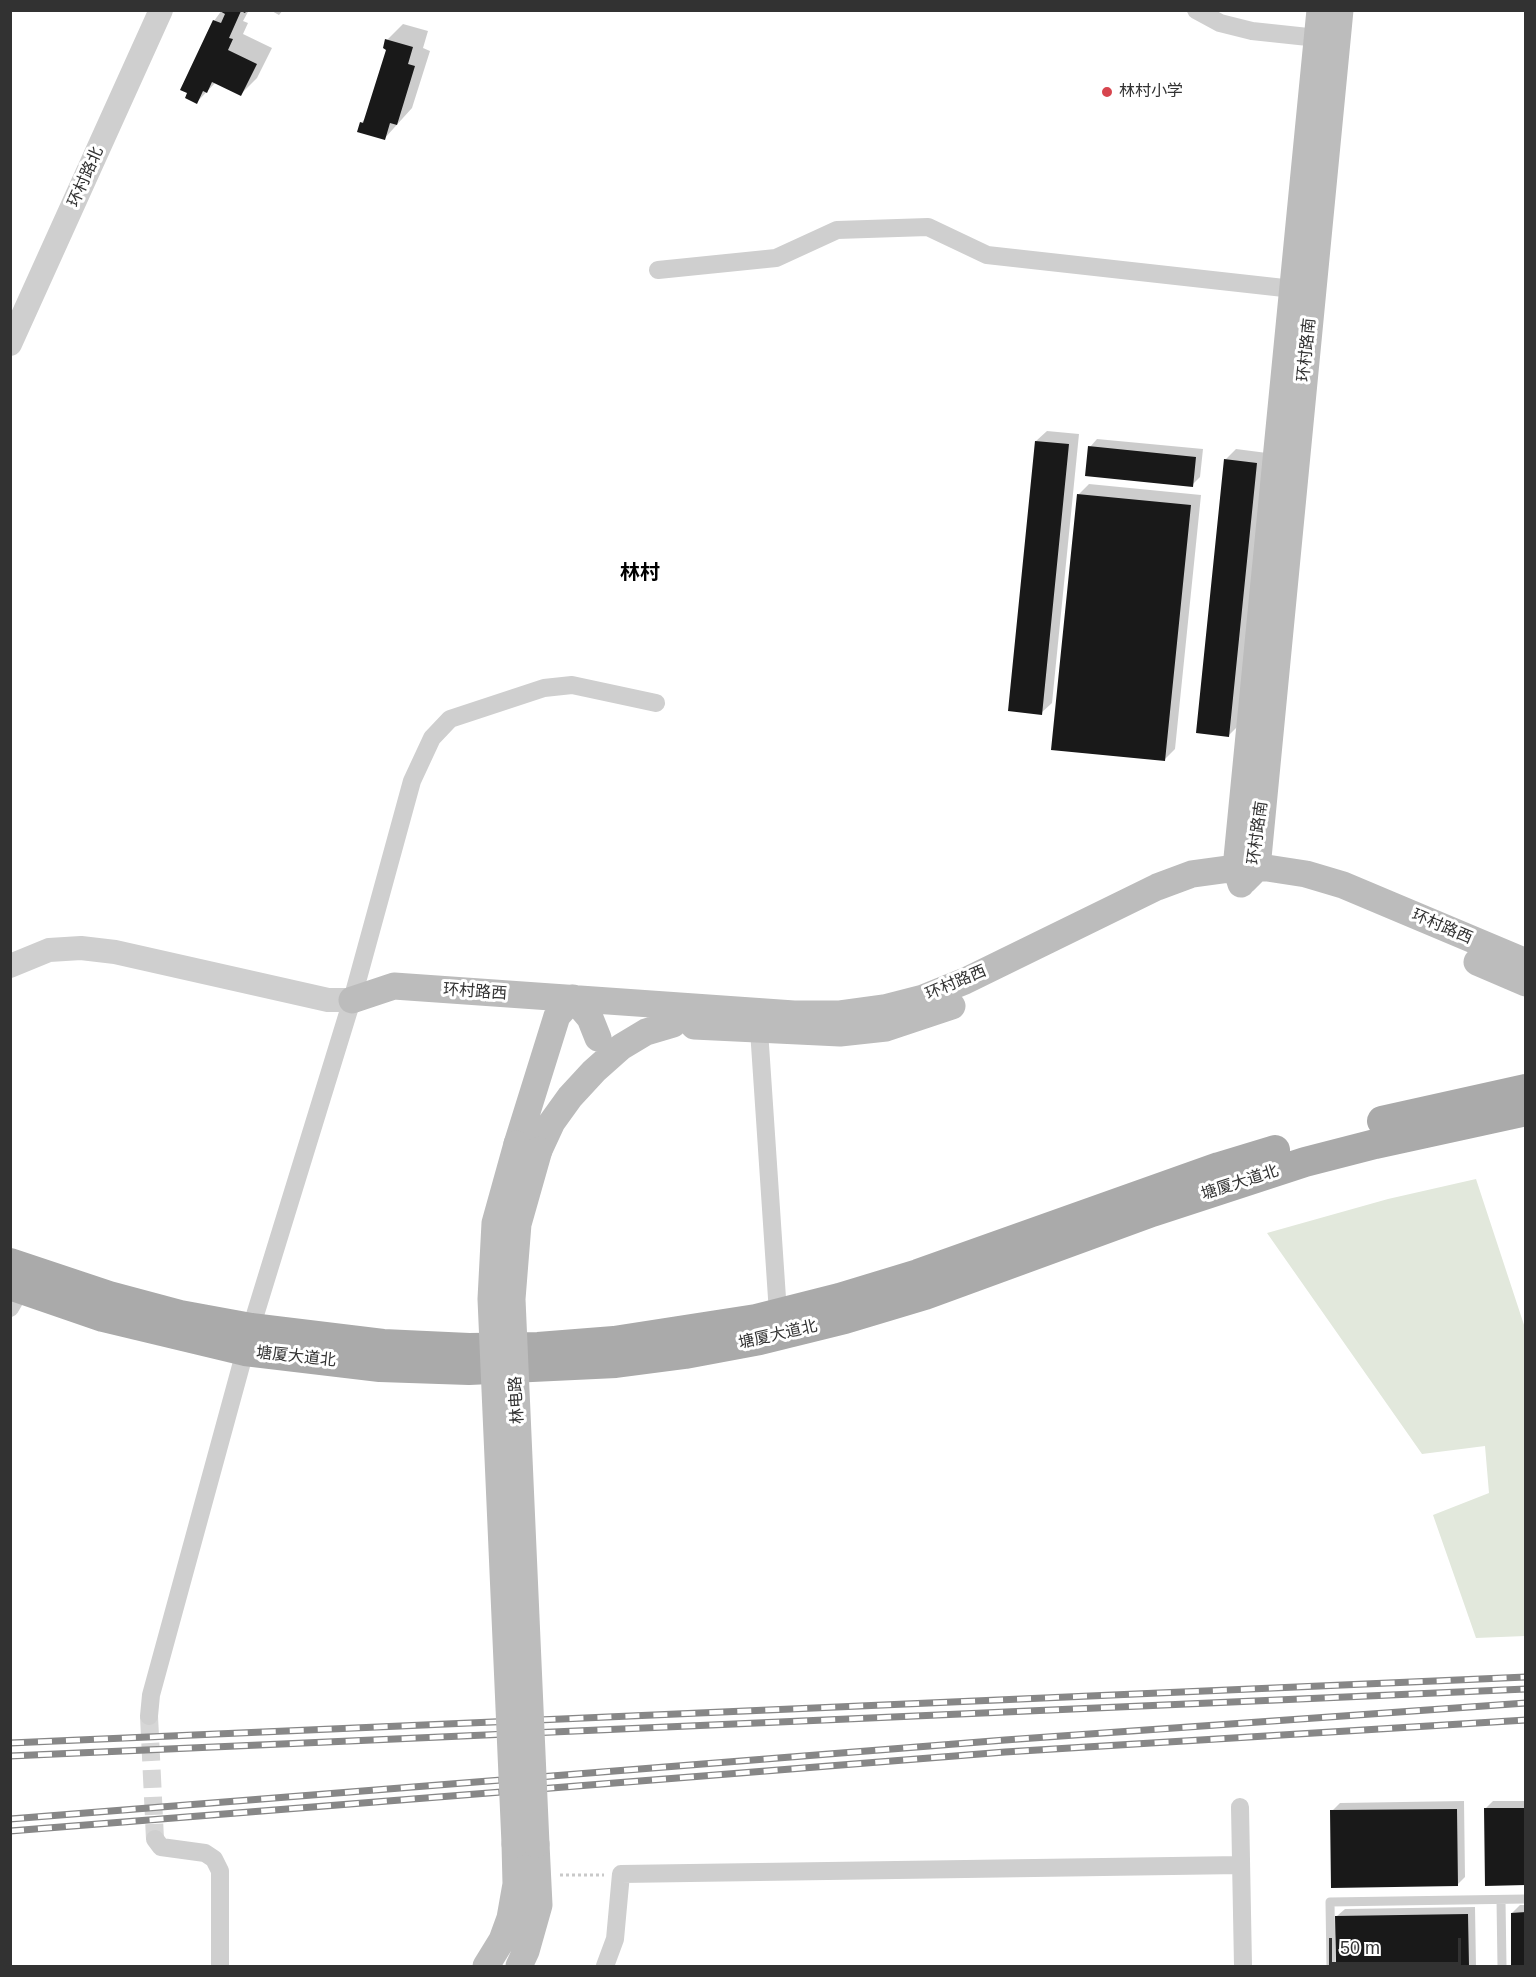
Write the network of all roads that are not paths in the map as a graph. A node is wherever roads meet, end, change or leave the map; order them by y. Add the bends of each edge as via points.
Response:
1 (161, 10) edge
2 (1196, 10) edge
3 (1320, 10) edge
4 (1340, 10) edge
5 (1327, 39) junction
6 (658, 270) dead end
7 (1293, 289) junction
8 (10, 344) edge
9 (656, 703) dead end
10 (1245, 873) junction
11 (1526, 962) edge
12 (10, 966) edge
13 (1526, 983) edge
14 (352, 1000) junction
15 (574, 1022) junction
16 (673, 1024) junction
17 (759, 1030) junction
18 (594, 1071) junction
19 (1526, 1089) edge
20 (1526, 1112) edge
21 (528, 1147) junction
22 (13, 1286) edge
23 (778, 1313) junction
24 (248, 1340) junction
25 (149, 1716) tunnel mouth
26 (1240, 1807) dead end
27 (155, 1839) dead end
28 (526, 1844) junction
29 (1241, 1865) junction
30 (1526, 1899) edge
31 (1501, 1900) junction
32 (220, 1966) edge
33 (486, 1966) edge
34 (519, 1966) edge
35 (605, 1966) edge
36 (1243, 1966) edge
37 (1331, 1966) edge
38 (1502, 1966) edge

1 - 8 street, 环村路北
2 - 5 street via 1252,31
3 - 5 main road, 环村路南
4 - 5 main road, 环村路南
5 - 7 main road, 环村路南
5 - 10 main road, 环村路南
6 - 7 street via 776,258 837,230 928,227 987,255
7 - 10 main road, 环村路南
9 - 14 street via 572,686 544,688 450,719 432,738 412,781
10 - 11 main road, 环村路西 via 1306,874 1343,885
10 - 13 main road, 环村路西 via 1336,902
10 - 15 main road, 环村路西 via 1192,874 1157,887 965,981 884,1008 840,1014
10 - 17 main road, 环村路西 via 1161,904 927,1017 840,1034
12 - 14 street, 环村路西 via 49,950 81,948 115,952 328,1000
14 - 15 main road, 环村路西 via 394,986
14 - 24 street
15 - 16 main road, 环村路西
15 - 18 main road via 600,1053
15 - 21 main road, 林电路
16 - 17 main road, 环村路西
16 - 18 main road, 林电路 via 646,1032
17 - 23 street
18 - 21 main road, 林电路
19 - 23 main road, 塘厦大道北 via 1249,1157 918,1274
20 - 24 main road, 塘厦大道北 via 1305,1162 1152,1212 925,1295 834,1322 696,1352 616,1363 469,1370 380,1367
21 - 28 main road, 林电路, bridge via 495,1223 490,1299
22 - 24 main road, 塘厦大道北 via 109,1296 180,1315
23 - 24 main road, 塘厦大道北 via 682,1332 538,1347
24 - 25 street via 151,1695
26 - 29 street
27 - 32 street via 160,1847 214,1859 220,1871
28 - 33 main road via 510,1918
28 - 34 main road via 537,1876 539,1905
29 - 35 street via 621,1874 615,1939
29 - 36 street
30 - 31 lane
31 - 37 lane via 1330,1902
31 - 38 lane

